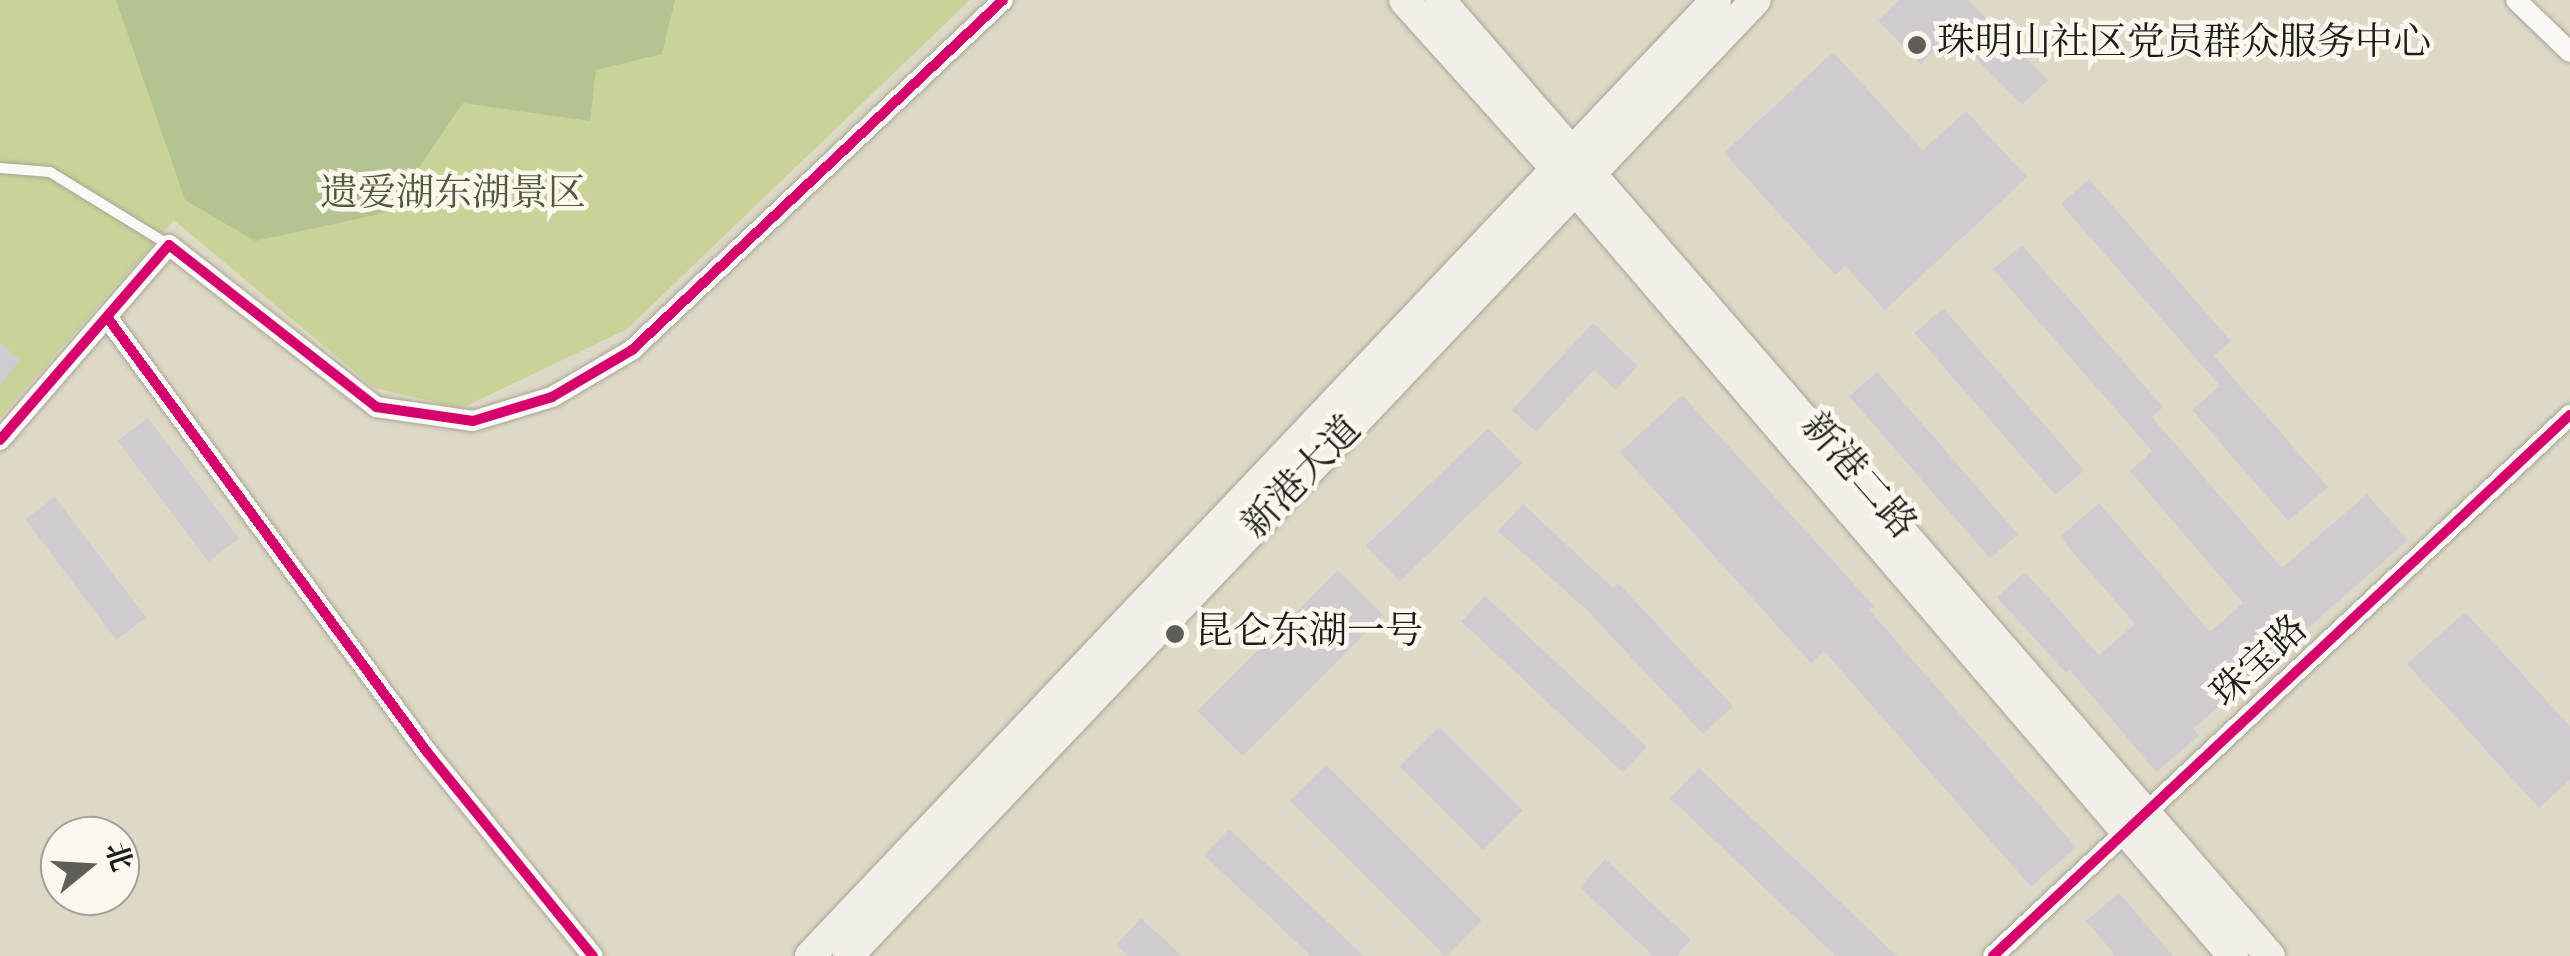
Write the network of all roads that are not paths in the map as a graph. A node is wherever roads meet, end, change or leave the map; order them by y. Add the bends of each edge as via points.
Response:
1 (1003, 0) edge
2 (1404, 0) edge
3 (1440, 0) edge
4 (1716, 0) edge
5 (1756, 0) edge
6 (2516, 0) edge
7 (2570, 52) edge
8 (0, 168) edge
9 (1575, 171) junction
10 (170, 245) junction
11 (107, 317) junction
12 (2570, 415) edge
13 (0, 440) edge
14 (2136, 820) junction
15 (593, 956) edge
16 (810, 956) edge
17 (848, 956) edge
18 (1993, 956) edge
19 (2233, 956) edge
20 (2270, 956) edge

1 - 10 street via 632,350 552,396 473,421 376,407
2 - 9 main road, 新港二路
3 - 9 main road, 新港二路
4 - 9 main road, 新港大道
5 - 9 main road, 新港大道
6 - 7 street
8 - 10 lane via 50,172
9 - 14 main road, 新港二路
9 - 16 main road, 新港大道
9 - 17 main road, 新港大道
10 - 11 street
11 - 13 street
11 - 15 street via 427,752
12 - 14 street, 珠宝路
14 - 18 street, 珠宝路
14 - 19 main road, 新港二路
14 - 20 main road, 新港二路

